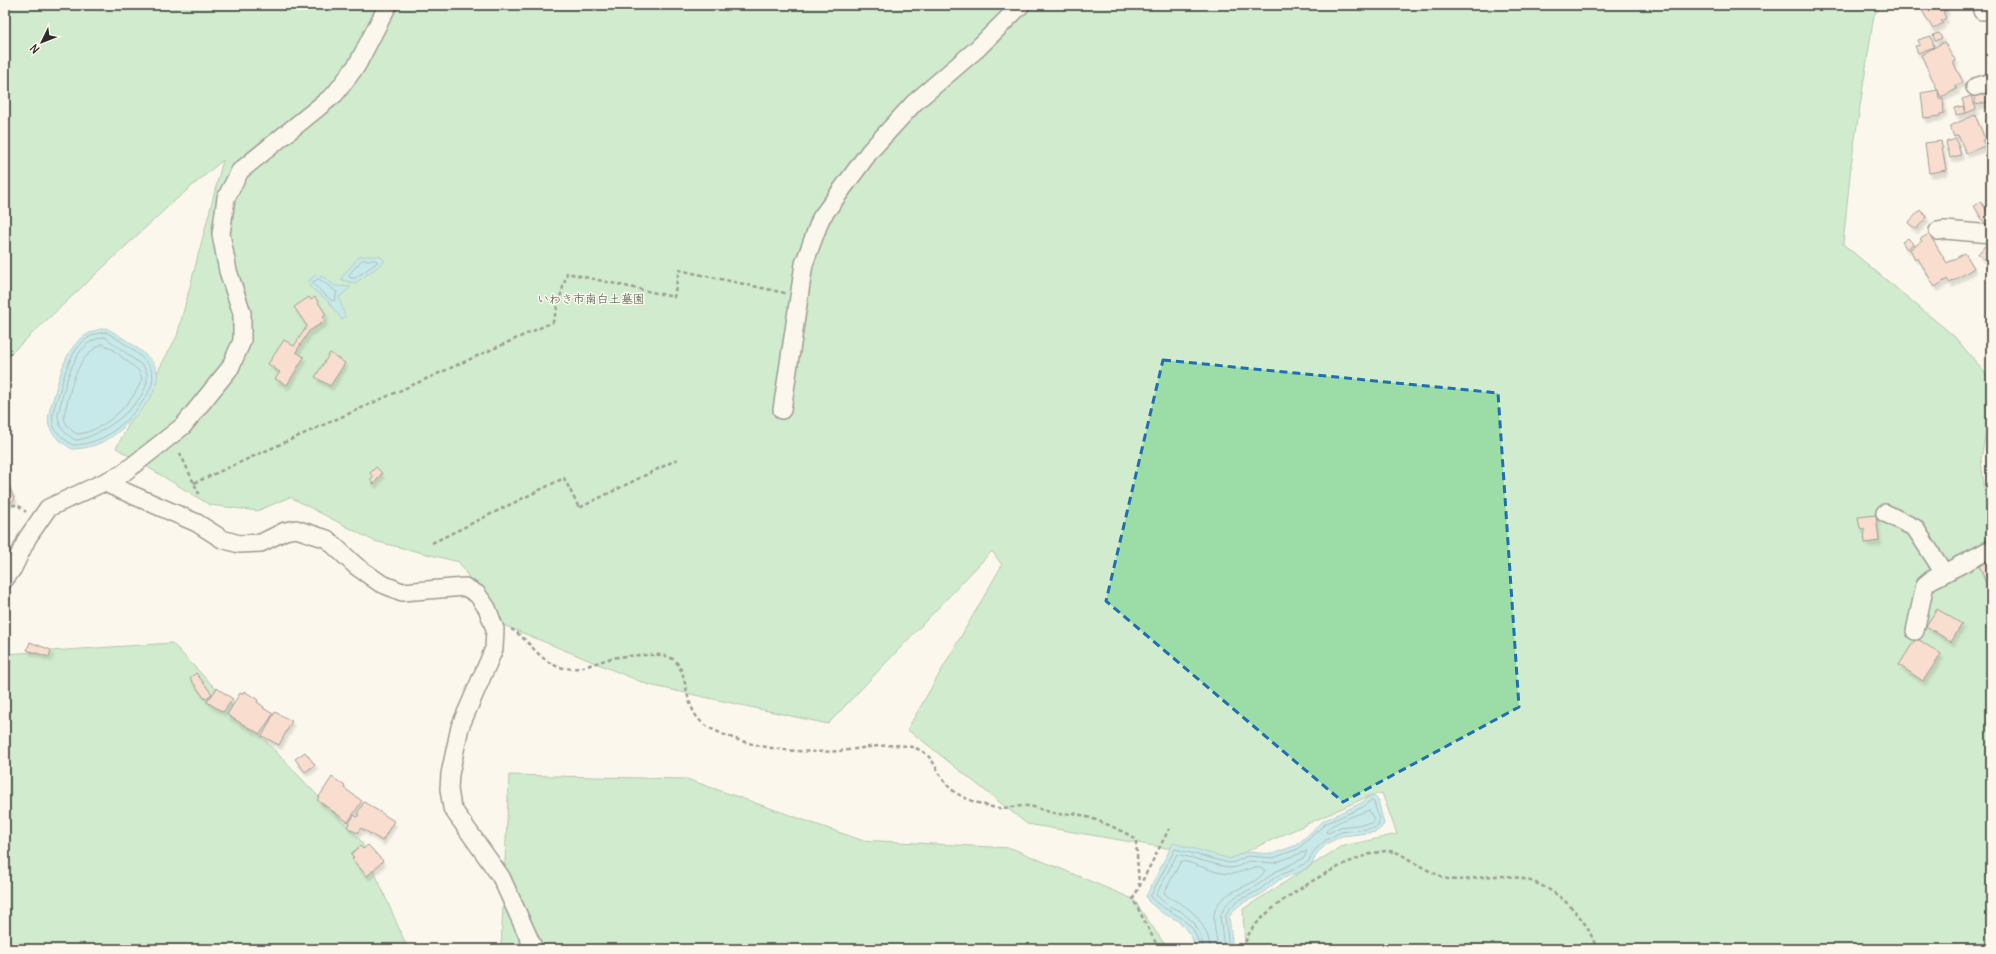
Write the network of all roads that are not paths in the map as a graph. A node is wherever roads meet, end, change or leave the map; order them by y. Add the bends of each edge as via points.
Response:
1 (388, 5) edge
2 (1021, 5) edge
3 (1938, 231) dead end
4 (1991, 234) edge
5 (782, 410) dead end
6 (105, 483) junction
7 (1885, 513) dead end
8 (1991, 549) edge
9 (1944, 573) junction
10 (5, 579) edge
11 (1915, 631) dead end
12 (534, 949) edge

1 - 6 street via 357,65 336,94 240,171 226,198 221,234 228,271 242,313 242,341 230,368 183,426 122,474
2 - 5 street via 978,48 914,103 870,151 821,218 804,264
3 - 4 street
6 - 10 street via 48,508 28,537
6 - 12 street via 197,523 222,539 239,544 261,543 285,531 296,529 327,539 356,566 380,583 402,592 465,586 477,594 487,608 495,629 494,649 460,727 450,774 452,808 501,877
7 - 9 street via 1915,528
8 - 9 street
9 - 11 street via 1925,585

